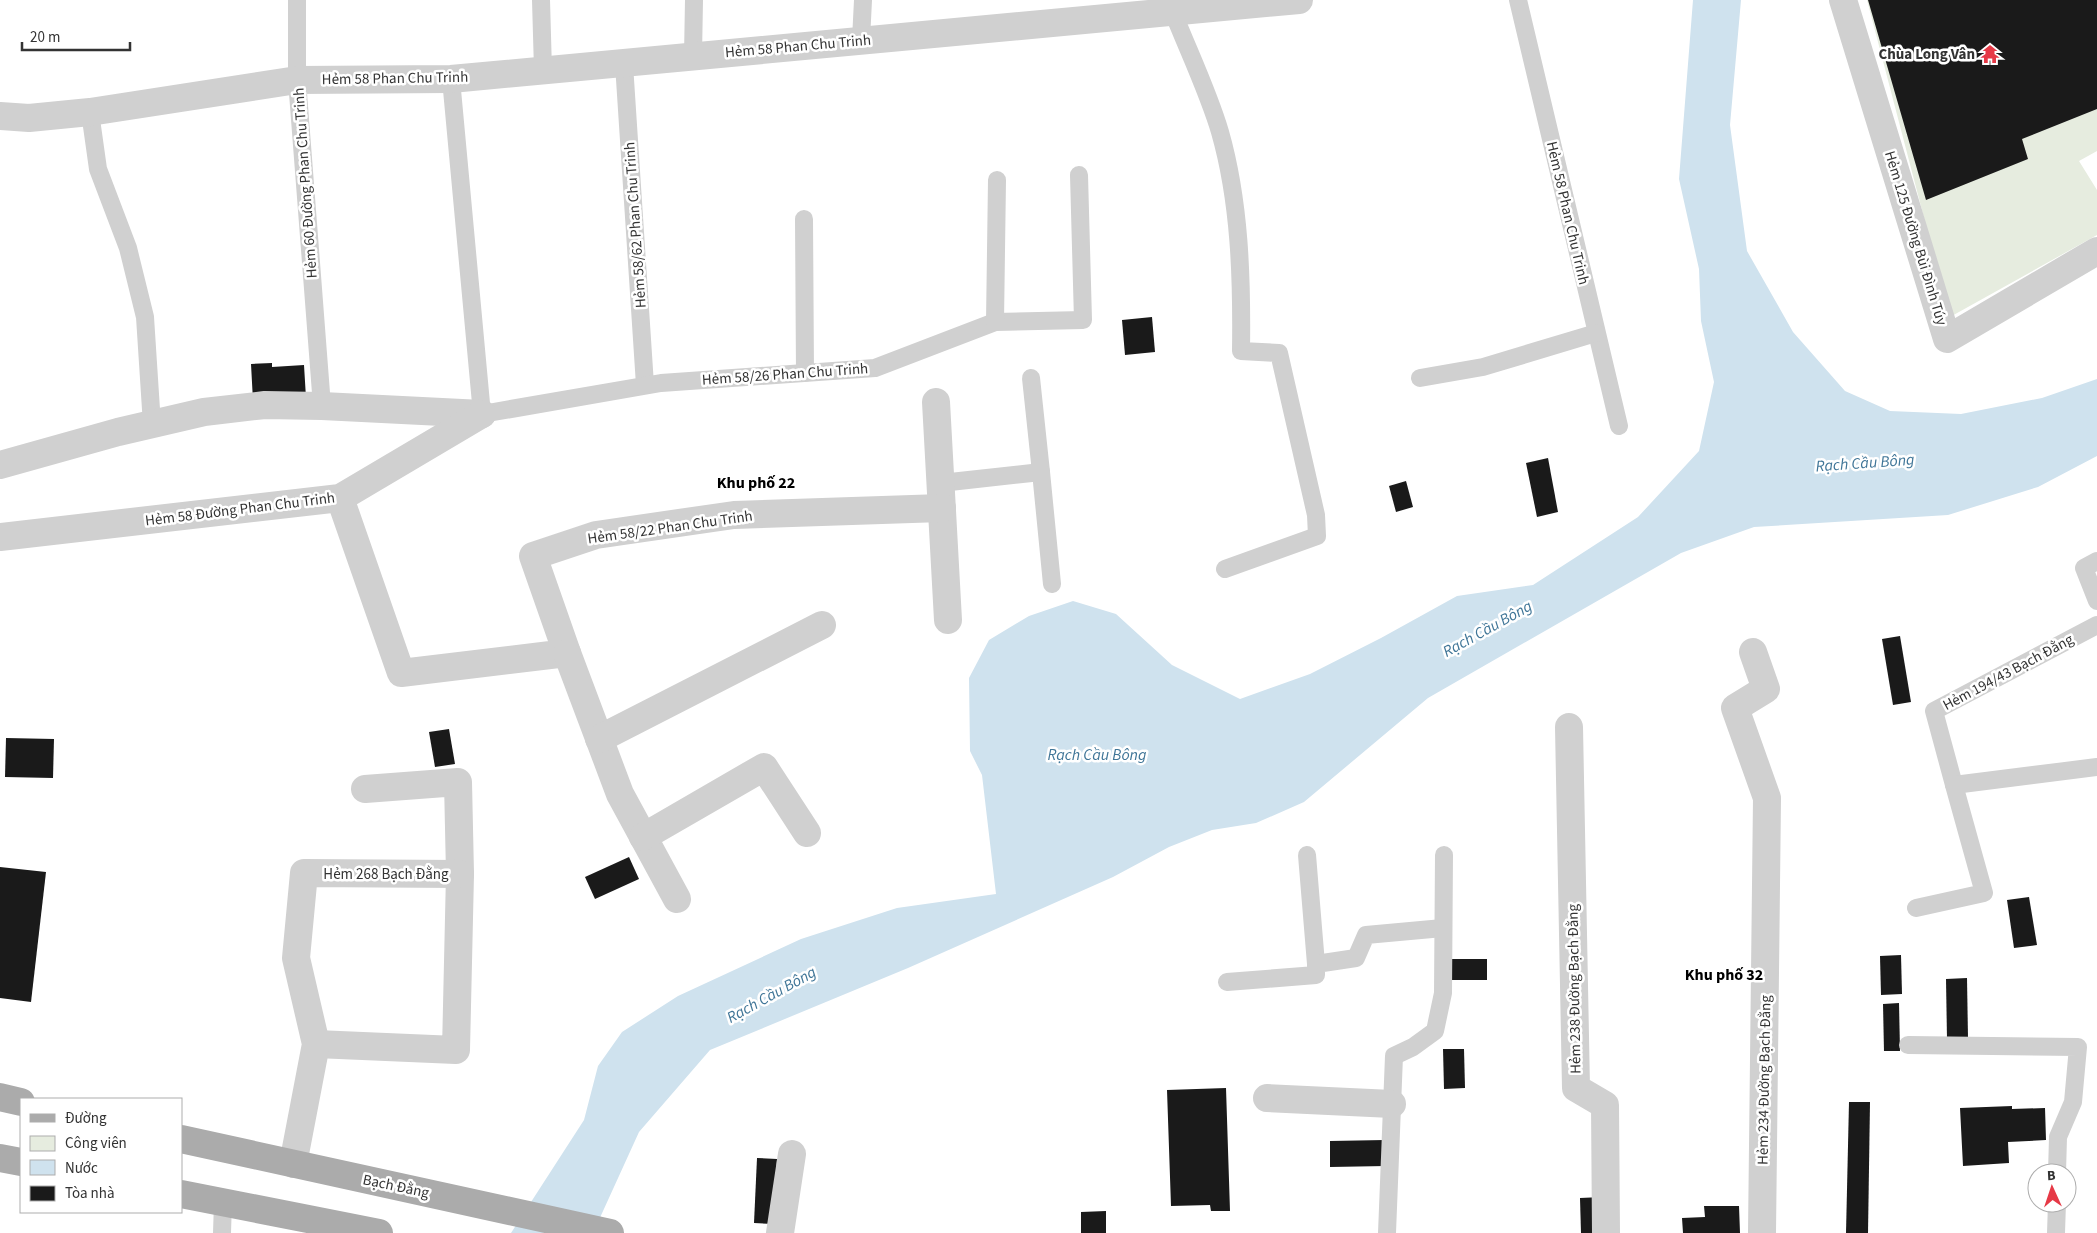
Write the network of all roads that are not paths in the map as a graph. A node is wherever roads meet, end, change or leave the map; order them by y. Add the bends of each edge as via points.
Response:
1 (297, 0) edge
2 (541, 0) edge
3 (694, 0) edge
4 (863, 0) edge
5 (1299, 0) edge
6 (1518, 0) edge
7 (1843, 0) edge
8 (1173, 12) junction
9 (861, 40) junction
10 (693, 56) junction
11 (624, 64) junction
12 (542, 70) junction
13 (451, 79) junction
14 (297, 80) junction
15 (90, 112) junction
16 (0, 116) edge
17 (1079, 175) dead end
18 (997, 180) dead end
19 (804, 219) dead end
20 (2097, 251) edge
21 (995, 322) junction
22 (1596, 333) junction
23 (805, 373) junction
24 (1031, 378) dead end
25 (1420, 378) dead end
26 (645, 385) junction
27 (936, 402) dead end
28 (322, 406) junction
29 (482, 414) junction
30 (152, 425) junction
31 (1619, 426) dead end
32 (0, 465) edge
33 (1041, 472) junction
34 (941, 495) junction
35 (340, 498) junction
36 (0, 538) edge
37 (2097, 561) edge
38 (1225, 569) dead end
39 (1052, 584) dead end
40 (2097, 601) edge
41 (948, 620) dead end
42 (822, 624) dead end
43 (2097, 626) edge
44 (1752, 652) dead end
45 (567, 653) junction
46 (1569, 728) dead end
47 (599, 739) junction
48 (2097, 768) edge
49 (1954, 785) junction
50 (365, 789) dead end
51 (807, 832) dead end
52 (643, 837) junction
53 (1444, 855) dead end
54 (1307, 856) dead end
55 (460, 874) junction
56 (677, 898) dead end
57 (1916, 908) dead end
58 (1443, 928) junction
59 (1316, 964) junction
60 (1227, 982) dead end
61 (316, 1044) junction
62 (1908, 1045) dead end
63 (0, 1097) edge
64 (1267, 1098) dead end
65 (20, 1102) edge
66 (1392, 1104) junction
67 (182, 1139) edge
68 (792, 1154) dead end
69 (0, 1158) edge
70 (20, 1162) edge
71 (2057, 1163) edge
72 (293, 1164) junction
73 (182, 1194) edge
74 (222, 1202) junction
75 (2057, 1213) edge
76 (222, 1233) edge
77 (379, 1233) edge
78 (610, 1233) edge
79 (780, 1233) edge
80 (1387, 1233) edge
81 (1606, 1233) edge
82 (1762, 1233) edge
83 (2056, 1233) edge

1 - 14 lane
2 - 12 lane
3 - 10 lane
4 - 9 lane
5 - 8 street, Hẻm 58 Phan Chu Trinh
6 - 22 lane, Hẻm 58 Phan Chu Trinh
7 - 20 street, Hẻm 125 Đường Bùi Đình Túy via 1948,339
8 - 9 street, Hẻm 58 Phan Chu Trinh
8 - 38 lane via 1220,132 1235,210 1242,301 1241,351 1278,353 1316,514 1317,536
9 - 10 street, Hẻm 58 Phan Chu Trinh
10 - 11 street, Hẻm 58 Phan Chu Trinh
11 - 12 street, Hẻm 58 Phan Chu Trinh
11 - 26 lane, Hẻm 58/62 Phan Chu Trinh
12 - 13 street, Hẻm 58 Phan Chu Trinh
13 - 14 street, Hẻm 58 Phan Chu Trinh
13 - 29 lane
14 - 15 street, Hẻm 60 Đường Phan Chu Trinh
14 - 28 lane, Hẻm 60 Đường Phan Chu Trinh
15 - 16 street, Hẻm 60 Đường Phan Chu Trinh via 29,118
15 - 30 lane via 98,169 128,248 144,317
17 - 21 lane, Hẻm 58/26 Phan Chu Trinh via 1083,320
18 - 21 lane
19 - 23 lane
21 - 23 lane, Hẻm 58/26 Phan Chu Trinh via 875,368
22 - 25 lane via 1483,367
22 - 31 lane, Hẻm 58 Phan Chu Trinh
23 - 26 lane, Hẻm 58/26 Phan Chu Trinh
24 - 33 lane
26 - 29 lane, Hẻm 58/26 Phan Chu Trinh
27 - 34 street
28 - 29 street
28 - 30 street via 265,405 204,412
29 - 35 street, Hẻm 58 Đường Phan Chu Trinh
30 - 32 street
33 - 34 lane, Hẻm 58/22 Phan Chu Trinh
33 - 39 lane
34 - 41 street
34 - 45 street, Hẻm 58/22 Phan Chu Trinh via 734,515 596,534 533,556
35 - 36 street, Hẻm 58 Đường Phan Chu Trinh
35 - 45 street via 402,673
37 - 40 lane via 2084,568
42 - 47 street
43 - 49 lane, Hẻm 194/43 Bạch Đằng via 1934,711
44 - 82 street, Hẻm 234 Đường Bạch Đằng via 1766,689 1735,708 1767,798
45 - 47 street, Hẻm 58/22 Phan Chu Trinh
46 - 81 street, Hẻm 238 Đường Bạch Đằng via 1576,1088 1605,1105
47 - 52 street, Hẻm 58/22 Phan Chu Trinh via 620,794
48 - 49 lane
49 - 57 lane via 1984,893
50 - 55 street, Hẻm 268 Bạch Đằng via 458,782
51 - 52 street via 764,767
52 - 56 street, Hẻm 58/22 Phan Chu Trinh
53 - 58 lane
54 - 59 lane
55 - 61 street, Hẻm 268 Bạch Đằng via 456,1050
55 - 61 street, Hẻm 268 Bạch Đằng via 304,873 296,958
58 - 59 lane via 1366,935 1356,958
58 - 66 lane via 1443,993 1435,1031 1394,1056
59 - 60 lane via 1316,975
61 - 72 street, Hẻm 268 Bạch Đằng
62 - 71 lane via 2078,1047 2073,1102 2058,1137
63 - 65 main road
64 - 66 street
66 - 80 lane
67 - 72 main road, Bạch Đằng
68 - 79 street
69 - 70 main road
72 - 78 main road, Bạch Đằng
73 - 74 main road
74 - 76 lane
74 - 77 main road
75 - 83 lane

